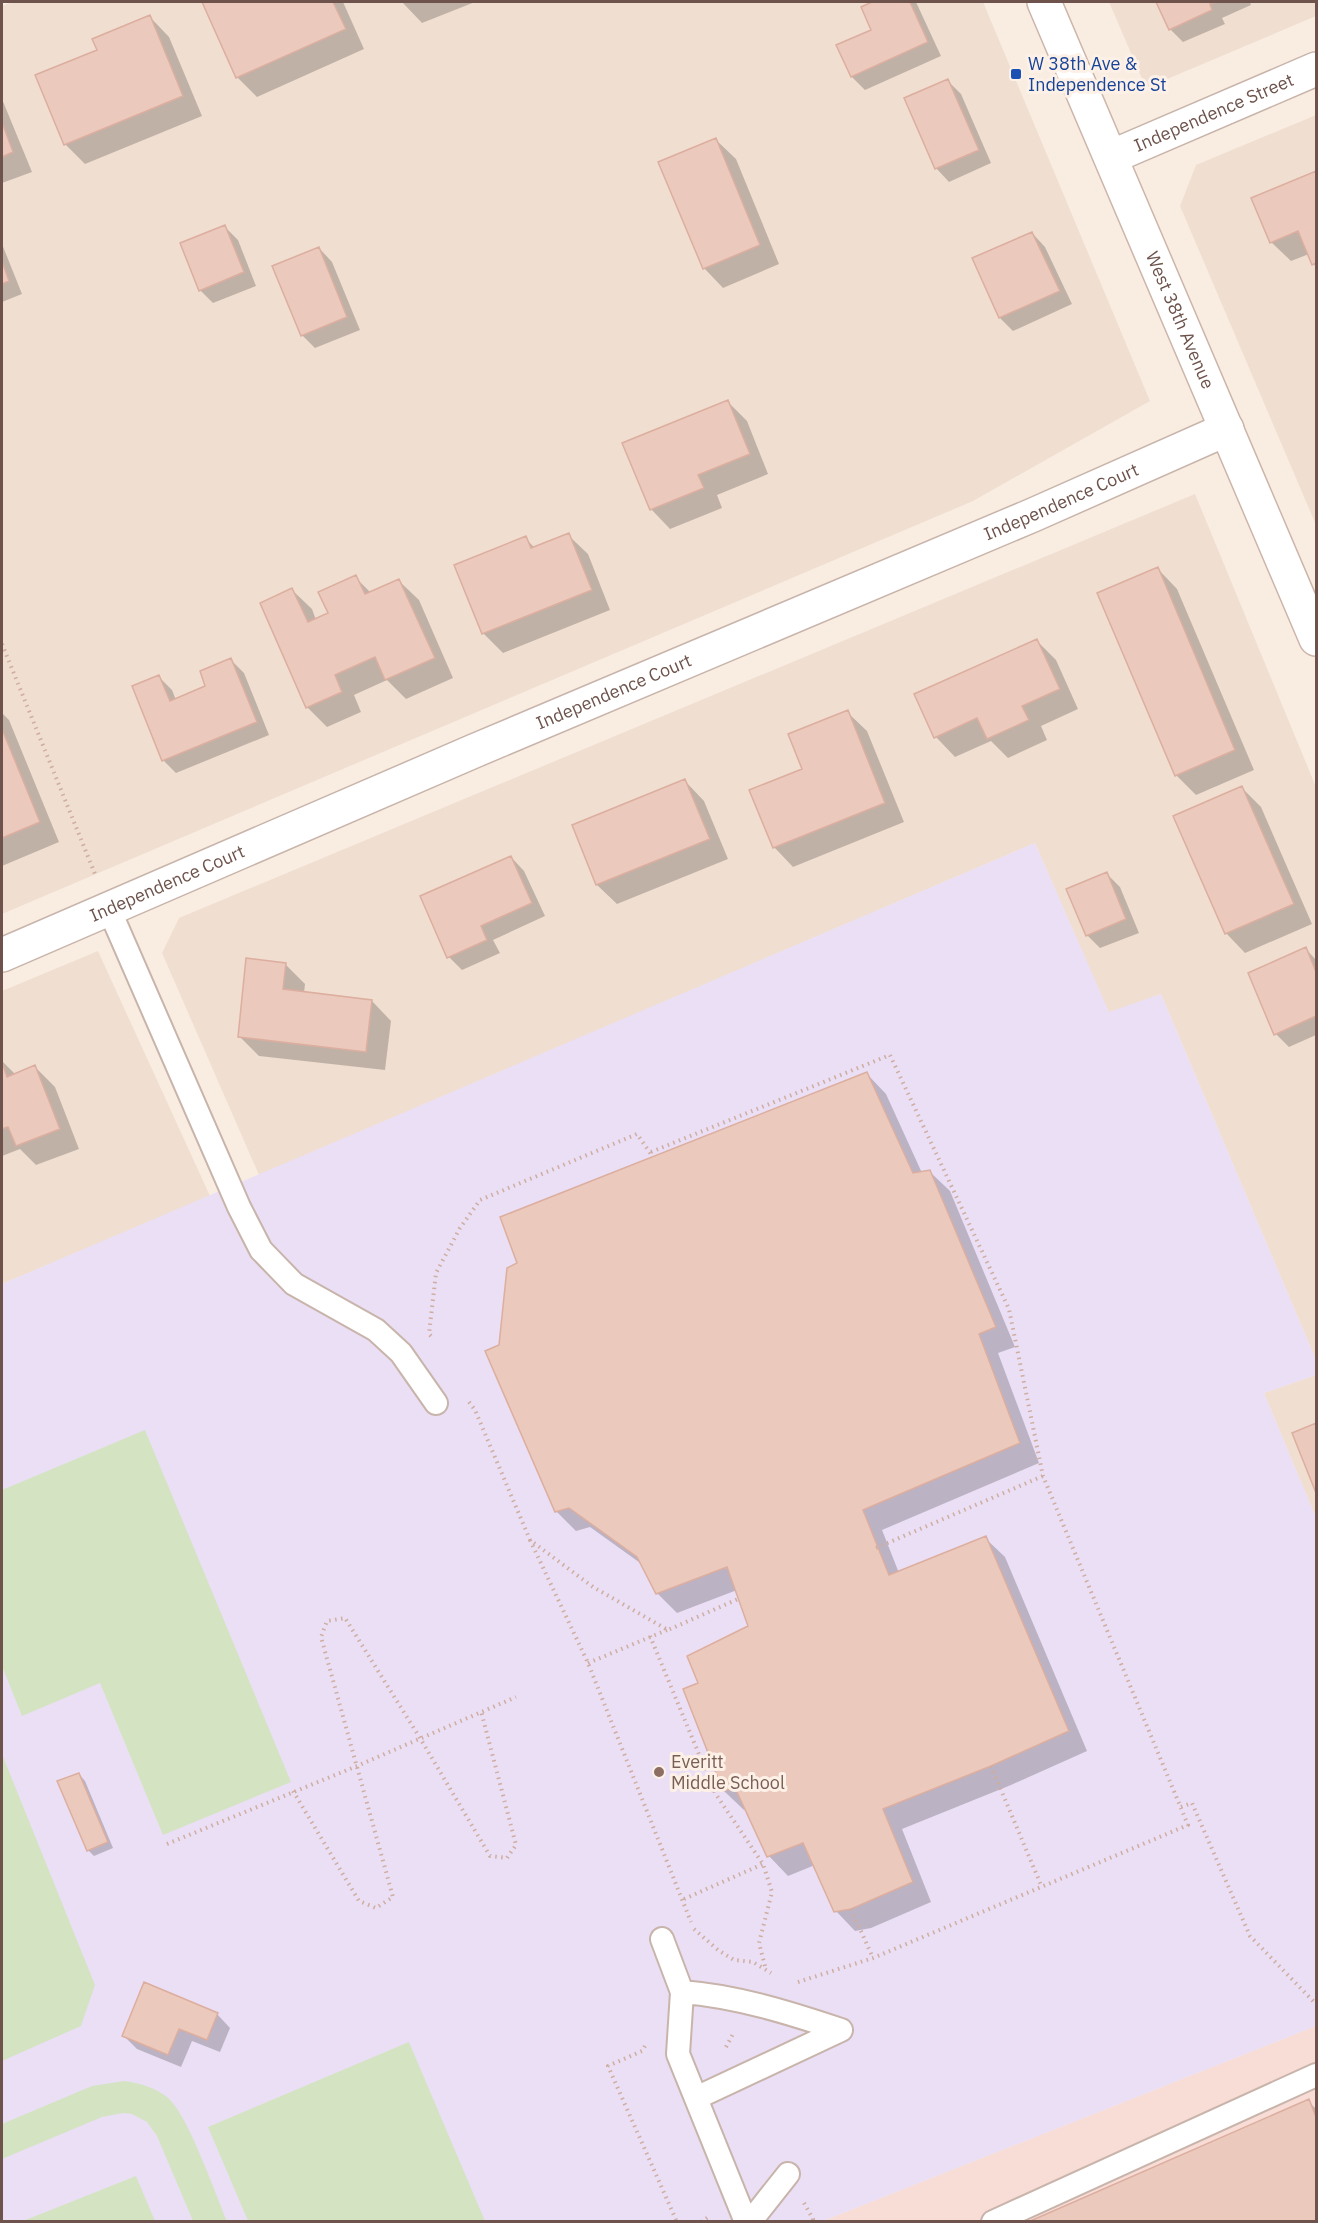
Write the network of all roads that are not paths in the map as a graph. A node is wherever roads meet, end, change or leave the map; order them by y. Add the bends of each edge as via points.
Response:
1 (1044, 2) edge
2 (1317, 69) edge
3 (1111, 157) junction
4 (1227, 429) junction
5 (1317, 639) edge
6 (110, 909) junction
7 (2, 955) edge
8 (436, 1403) dead end
9 (662, 1939) dead end
10 (682, 1992) junction
11 (1317, 2075) edge
12 (696, 2098) junction
13 (788, 2174) dead end
14 (748, 2222) edge
15 (993, 2222) edge

1 - 3 street, West 38th Avenue
2 - 3 street, Independence Street
3 - 4 street, West 38th Avenue
4 - 5 street, West 38th Avenue
4 - 6 street, Independence Court
6 - 7 street, Independence Court
6 - 8 lane via 261,1250 294,1284 376,1330 401,1353
9 - 10 lane
10 - 12 lane via 678,2054
10 - 12 lane via 794,2014 841,2030
11 - 15 lane
12 - 14 lane
13 - 14 lane

